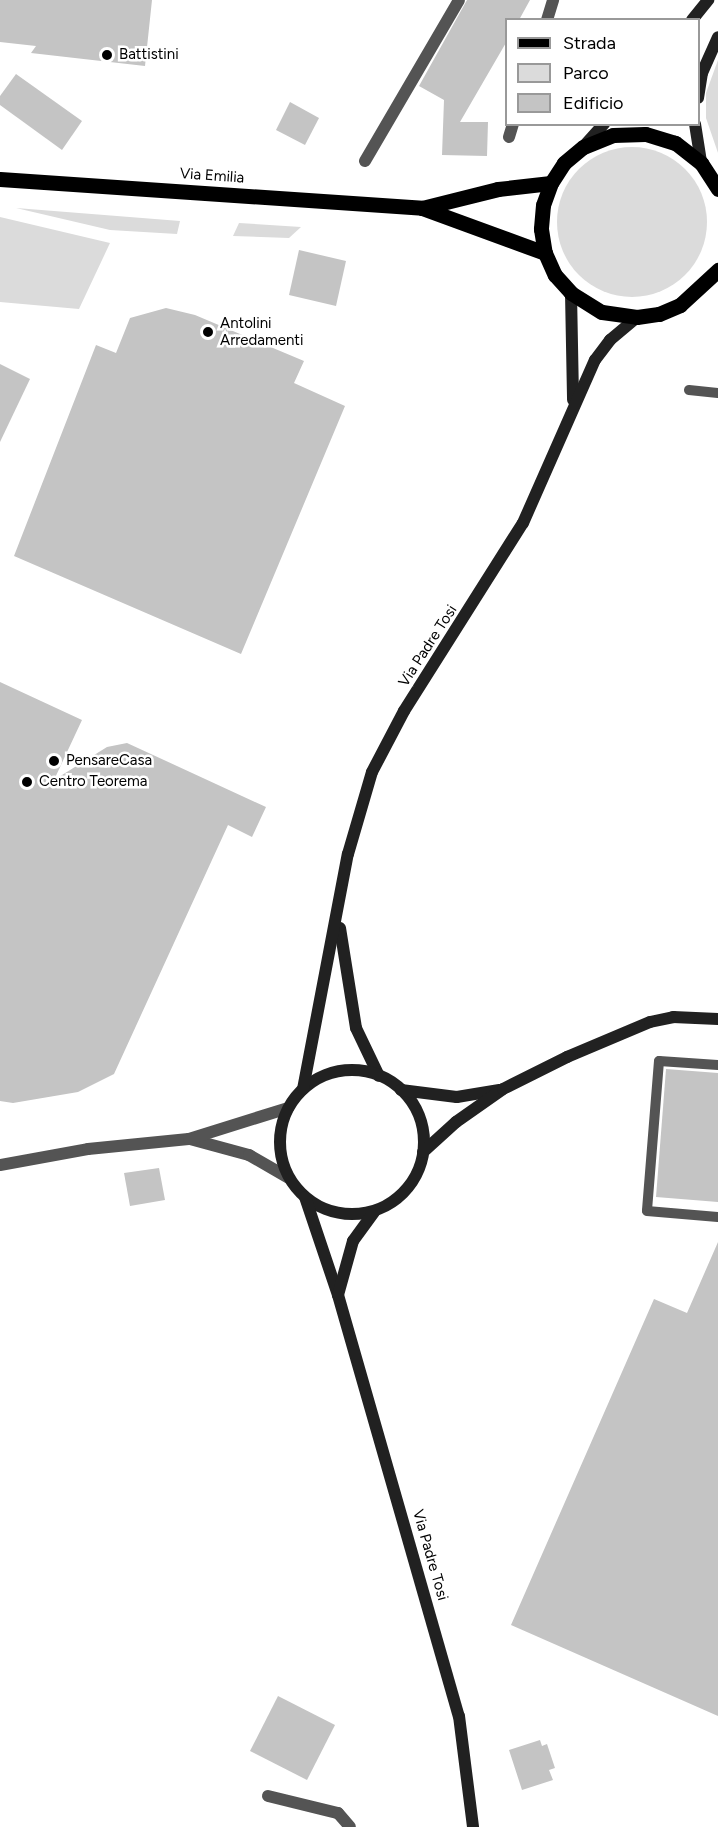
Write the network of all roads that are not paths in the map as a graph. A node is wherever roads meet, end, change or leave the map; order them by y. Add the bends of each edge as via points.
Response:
1 (459, 0) edge
2 (553, 0) edge
3 (708, 0) edge
4 (548, 18) edge
5 (694, 18) edge
6 (718, 37) edge
7 (700, 90) edge
8 (512, 126) edge
9 (602, 126) edge
10 (695, 126) edge
11 (509, 137) dead end
12 (583, 147) junction
13 (364, 161) dead end
14 (701, 163) junction
15 (0, 179) edge
16 (551, 183) junction
17 (718, 189) edge
18 (422, 208) junction
19 (545, 253) junction
20 (718, 259) edge
21 (715, 272) edge
22 (571, 293) junction
23 (637, 317) junction
24 (689, 390) dead end
25 (718, 393) edge
26 (573, 404) junction
27 (339, 915) junction
28 (718, 1019) edge
29 (718, 1065) edge
30 (379, 1076) junction
31 (303, 1089) junction
32 (503, 1089) junction
33 (401, 1090) junction
34 (288, 1108) junction
35 (189, 1138) junction
36 (423, 1152) junction
37 (0, 1165) edge
38 (289, 1178) junction
39 (305, 1197) junction
40 (374, 1212) junction
41 (718, 1217) edge
42 (338, 1295) junction
43 (268, 1796) dead end
44 (350, 1827) edge
45 (473, 1827) edge

1 - 13 street
2 - 4 street
3 - 5 main road
6 - 7 main road via 702,73
8 - 11 street
9 - 12 main road
10 - 14 main road
12 - 14 main road via 613,135 645,134 675,143
12 - 16 main road via 564,163
14 - 17 main road
15 - 18 main road, Via Emilia
16 - 18 main road, Via Emilia via 498,189
16 - 19 main road via 543,205
18 - 19 main road, Via Emilia
19 - 22 main road via 555,275
20 - 21 main road
21 - 23 main road via 680,305
22 - 23 main road via 602,312
22 - 26 main road, Via Padre Tosi
23 - 26 main road, Via Padre Tosi via 610,340
24 - 25 lane
26 - 27 main road, Via Padre Tosi via 524,523 404,711 372,772 348,854
27 - 30 main road, Via Padre Tosi via 356,1028
27 - 31 main road, Via Padre Tosi
28 - 32 main road, Via Padre Tosi via 673,1017 650,1022
29 - 41 lane via 659,1061 648,1211
30 - 31 main road, Via Padre Tosi via 339,1072
30 - 33 main road, Via Padre Tosi
31 - 34 main road, Via Padre Tosi
32 - 33 main road, Via Padre Tosi via 457,1097
32 - 36 main road, Via Padre Tosi via 456,1122
33 - 36 main road, Via Padre Tosi via 415,1108 423,1129
34 - 35 street
34 - 38 main road, Via Padre Tosi via 280,1131 280,1156
35 - 37 street via 88,1149
35 - 38 street via 249,1155
36 - 40 main road, Via Padre Tosi via 418,1172 407,1189
38 - 39 main road, Via Padre Tosi
39 - 40 main road, Via Padre Tosi via 326,1210
39 - 42 main road, Via Padre Tosi
40 - 42 main road, Via Padre Tosi via 353,1241
42 - 45 main road, Via Padre Tosi via 459,1716
43 - 44 street via 338,1813

